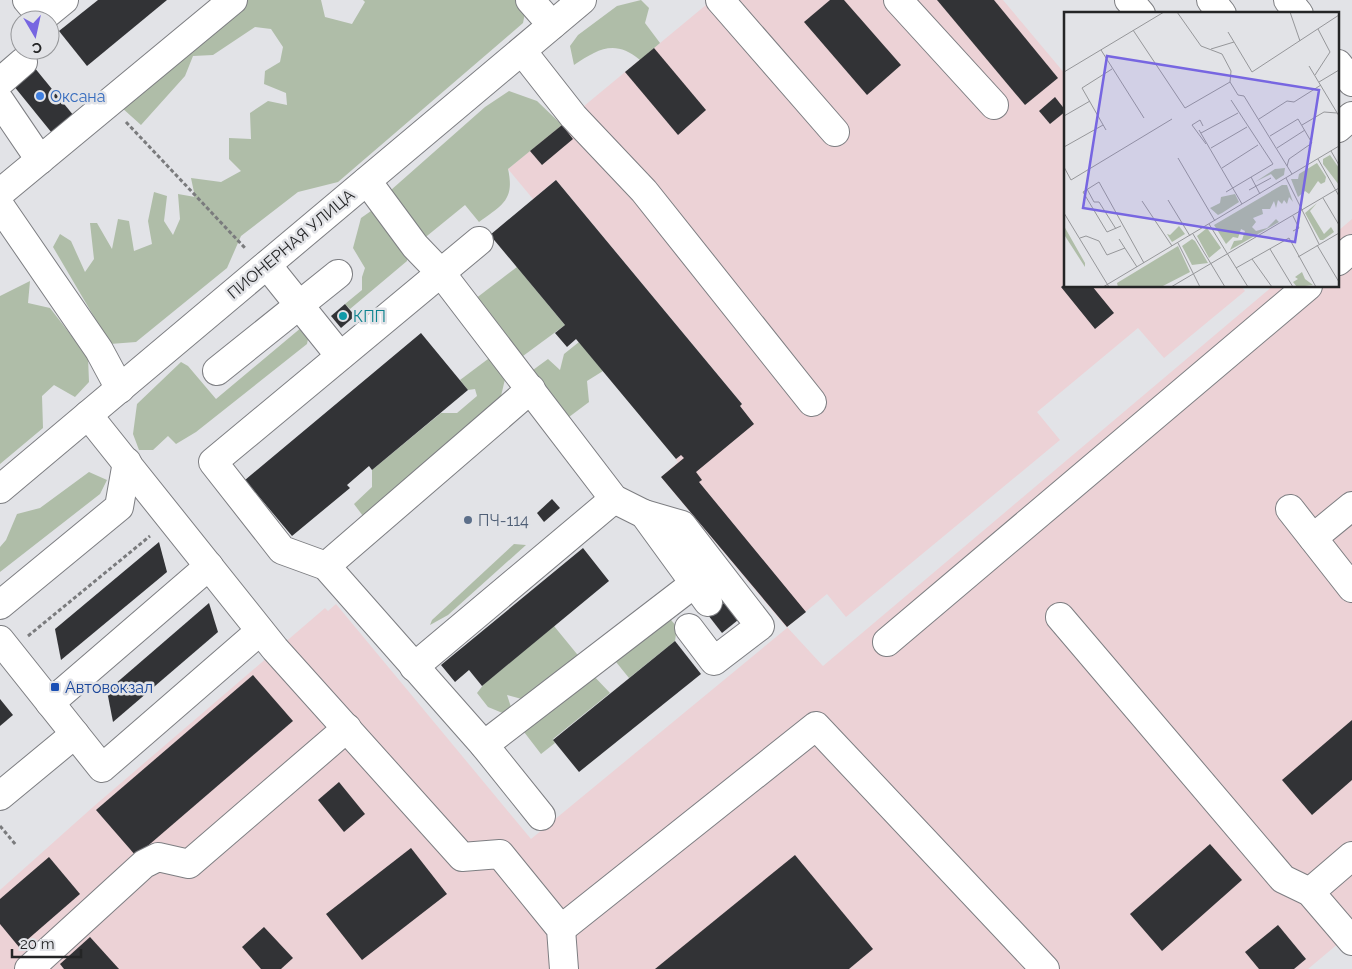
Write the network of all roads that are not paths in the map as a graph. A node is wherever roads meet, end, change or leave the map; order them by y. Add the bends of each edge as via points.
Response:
1 (27, 0) edge
2 (64, 0) edge
3 (233, 0) edge
4 (530, 0) edge
5 (582, 0) edge
6 (720, 0) edge
7 (898, 0) edge
8 (1130, 0) edge
9 (1211, 0) edge
10 (1288, 0) edge
11 (1139, 12) edge
12 (1220, 12) edge
13 (1297, 12) edge
14 (552, 25) junction
15 (522, 51) junction
16 (23, 62) dead end
17 (1340, 67) edge
18 (0, 82) edge
19 (1352, 82) edge
20 (0, 101) edge
21 (994, 105) dead end
22 (835, 132) dead end
23 (40, 160) junction
24 (366, 181) junction
25 (0, 193) edge
26 (0, 206) edge
27 (479, 241) dead end
28 (1352, 249) edge
29 (1340, 258) edge
30 (267, 265) junction
31 (441, 273) junction
32 (338, 274) dead end
33 (1306, 288) edge
34 (299, 306) junction
35 (340, 356) junction
36 (217, 371) dead end
37 (120, 389) junction
38 (531, 389) junction
39 (812, 402) dead end
40 (88, 415) junction
41 (127, 462) junction
42 (0, 489) edge
43 (614, 499) junction
44 (1352, 506) edge
45 (1290, 509) dead end
46 (644, 514) junction
47 (1313, 538) junction
48 (209, 566) junction
49 (326, 566) junction
50 (1352, 588) edge
51 (0, 604) edge
52 (1060, 617) dead end
53 (689, 628) dead end
54 (260, 631) junction
55 (0, 640) edge
56 (887, 642) dead end
57 (414, 667) junction
58 (50, 703) junction
59 (347, 728) junction
60 (75, 734) junction
61 (484, 745) junction
62 (0, 796) edge
63 (541, 816) dead end
64 (1352, 856) edge
65 (1310, 892) junction
66 (561, 929) junction
67 (1352, 941) edge
68 (29, 969) edge
69 (564, 969) edge
70 (1045, 969) edge

1 - 2 main road via 42,18
3 - 23 main road
4 - 14 main road
5 - 14 main road, ПИОНЕРНАЯ УЛИЦА
6 - 22 main road
7 - 21 main road
8 - 11 main road
9 - 12 main road
10 - 13 main road
14 - 15 main road, ПИОНЕРНАЯ УЛИЦА
15 - 24 main road, ПИОНЕРНАЯ УЛИЦА
15 - 39 main road via 572,116 644,191
16 - 18 main road
17 - 19 main road
20 - 23 main road
23 - 25 main road
24 - 30 main road, ПИОНЕРНАЯ УЛИЦА
24 - 31 main road via 415,246
26 - 37 main road via 99,350
27 - 31 main road
28 - 29 main road
30 - 34 main road
30 - 37 main road, ПИОНЕРНАЯ УЛИЦА
31 - 35 main road
31 - 38 main road
32 - 34 main road
33 - 56 main road
34 - 35 main road
34 - 36 main road
35 - 49 main road via 213,462 282,550
37 - 40 main road, ПИОНЕРНАЯ УЛИЦА
38 - 43 main road
38 - 49 main road
40 - 41 main road
40 - 42 main road, ПИОНЕРНАЯ УЛИЦА
41 - 48 main road
41 - 51 main road via 119,507
43 - 46 main road
43 - 57 main road
44 - 47 main road
45 - 47 main road
46 - 53 main road via 682,525 760,626 714,661
46 - 61 main road via 702,592
47 - 50 main road
48 - 54 main road
48 - 58 main road
49 - 57 main road
52 - 65 main road via 1283,879
54 - 59 main road
54 - 60 main road via 102,768
55 - 58 main road
57 - 61 main road
58 - 60 main road
59 - 66 main road via 462,857 500,854
59 - 68 main road via 189,864 158,857 144,864
60 - 62 main road
61 - 63 main road
64 - 65 main road
65 - 67 main road
66 - 69 main road
66 - 70 main road via 816,726

